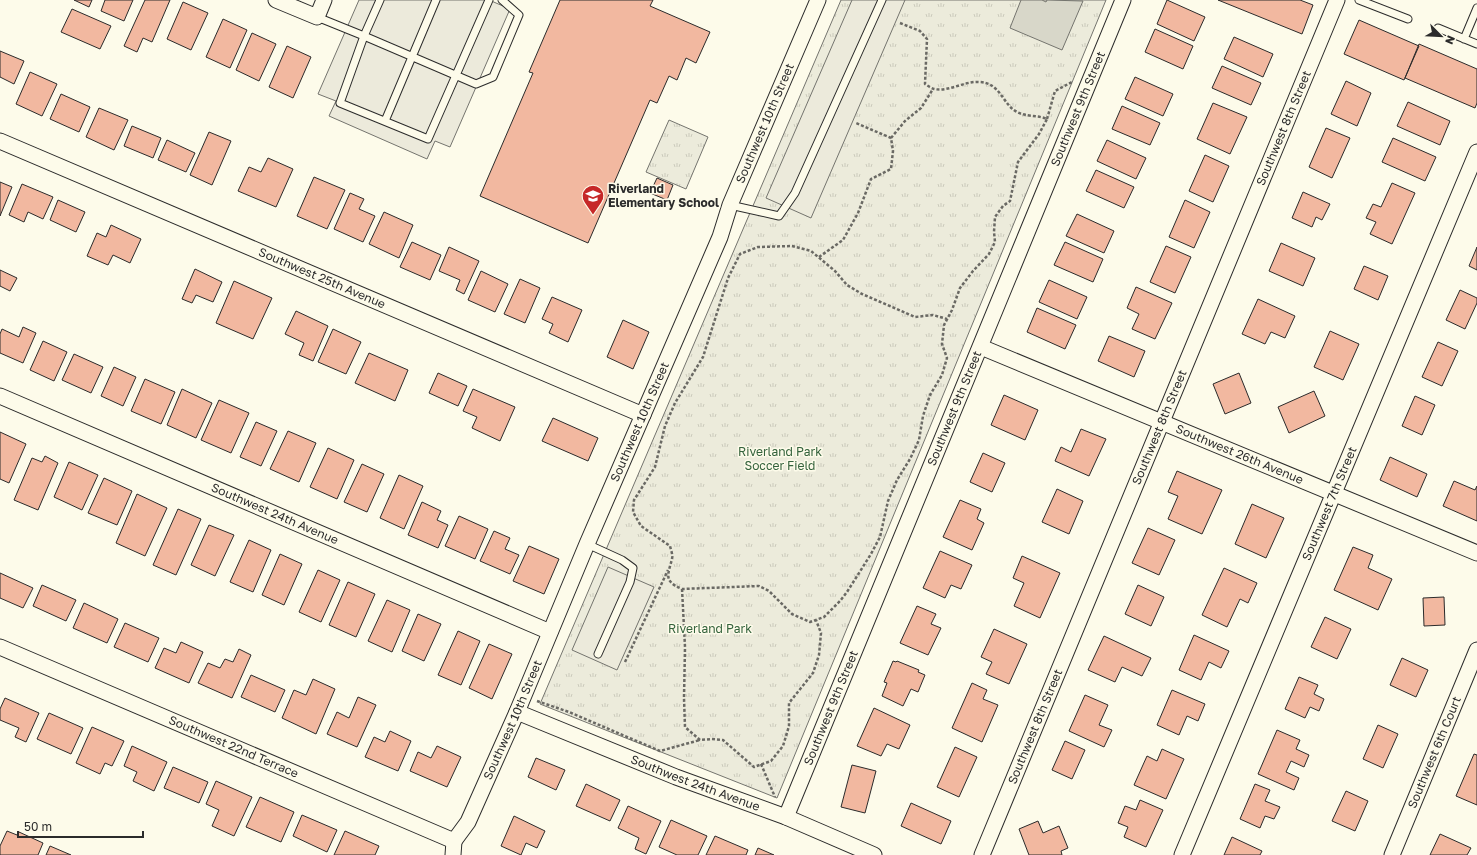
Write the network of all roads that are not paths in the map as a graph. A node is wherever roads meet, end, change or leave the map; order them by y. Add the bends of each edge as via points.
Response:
1 (276, 0) edge
2 (324, 0) edge
3 (380, 0) edge
4 (436, 0) edge
5 (489, 0) edge
6 (502, 0) edge
7 (818, 0) edge
8 (882, 0) edge
9 (1123, 0) edge
10 (1337, 0) edge
11 (1359, 0) edge
12 (1477, 8) edge
13 (317, 17) junction
14 (1408, 19) dead end
15 (1438, 28) dead end
16 (364, 36) junction
17 (1464, 39) junction
18 (1477, 44) edge
19 (413, 57) junction
20 (456, 75) junction
21 (385, 121) junction
22 (0, 141) edge
23 (1477, 152) edge
24 (730, 205) junction
25 (981, 347) junction
26 (0, 396) edge
27 (643, 415) junction
28 (1162, 421) junction
29 (1333, 493) junction
30 (587, 544) junction
31 (1477, 553) edge
32 (550, 632) junction
33 (0, 647) edge
34 (1477, 650) edge
35 (598, 654) dead end
36 (517, 712) junction
37 (786, 817) junction
38 (453, 848) edge
39 (874, 855) edge
40 (982, 855) edge
41 (1182, 855) edge
42 (1392, 855) edge

1 - 13 street
2 - 13 street
3 - 16 lane
4 - 19 lane
5 - 20 lane
6 - 20 lane via 519,15 493,77 476,84
7 - 24 street, Southwest 10th Street
8 - 24 lane via 795,193 778,216
9 - 25 street, Southwest 9th Street
10 - 28 street, Southwest 8th Street
11 - 14 lane
12 - 17 lane
13 - 16 lane
15 - 17 lane
16 - 19 lane
16 - 21 lane via 340,103
17 - 18 lane
19 - 20 lane
19 - 21 lane
20 - 21 lane via 428,139
22 - 27 street, Southwest 25th Avenue
23 - 29 street, Southwest 7th Street
24 - 27 street, Southwest 10th Street via 720,237
25 - 28 street, Southwest 26th Avenue
25 - 37 street, Southwest 9th Street
26 - 32 street, Southwest 24th Avenue
27 - 30 street, Southwest 10th Street
28 - 29 street, Southwest 26th Avenue
28 - 40 street, Southwest 8th Street
29 - 31 street, Southwest 26th Avenue
29 - 41 street, Southwest 7th Street
30 - 32 street, Southwest 10th Street
30 - 35 lane via 622,560 633,568 630,582
32 - 36 street, Southwest 10th Street
33 - 38 street, Southwest 22nd Terrace
34 - 42 street, Southwest 6th Court
36 - 37 street, Southwest 24th Avenue via 676,777
36 - 38 street, Southwest 10th Street via 468,822
37 - 39 street, Southwest 24th Avenue

